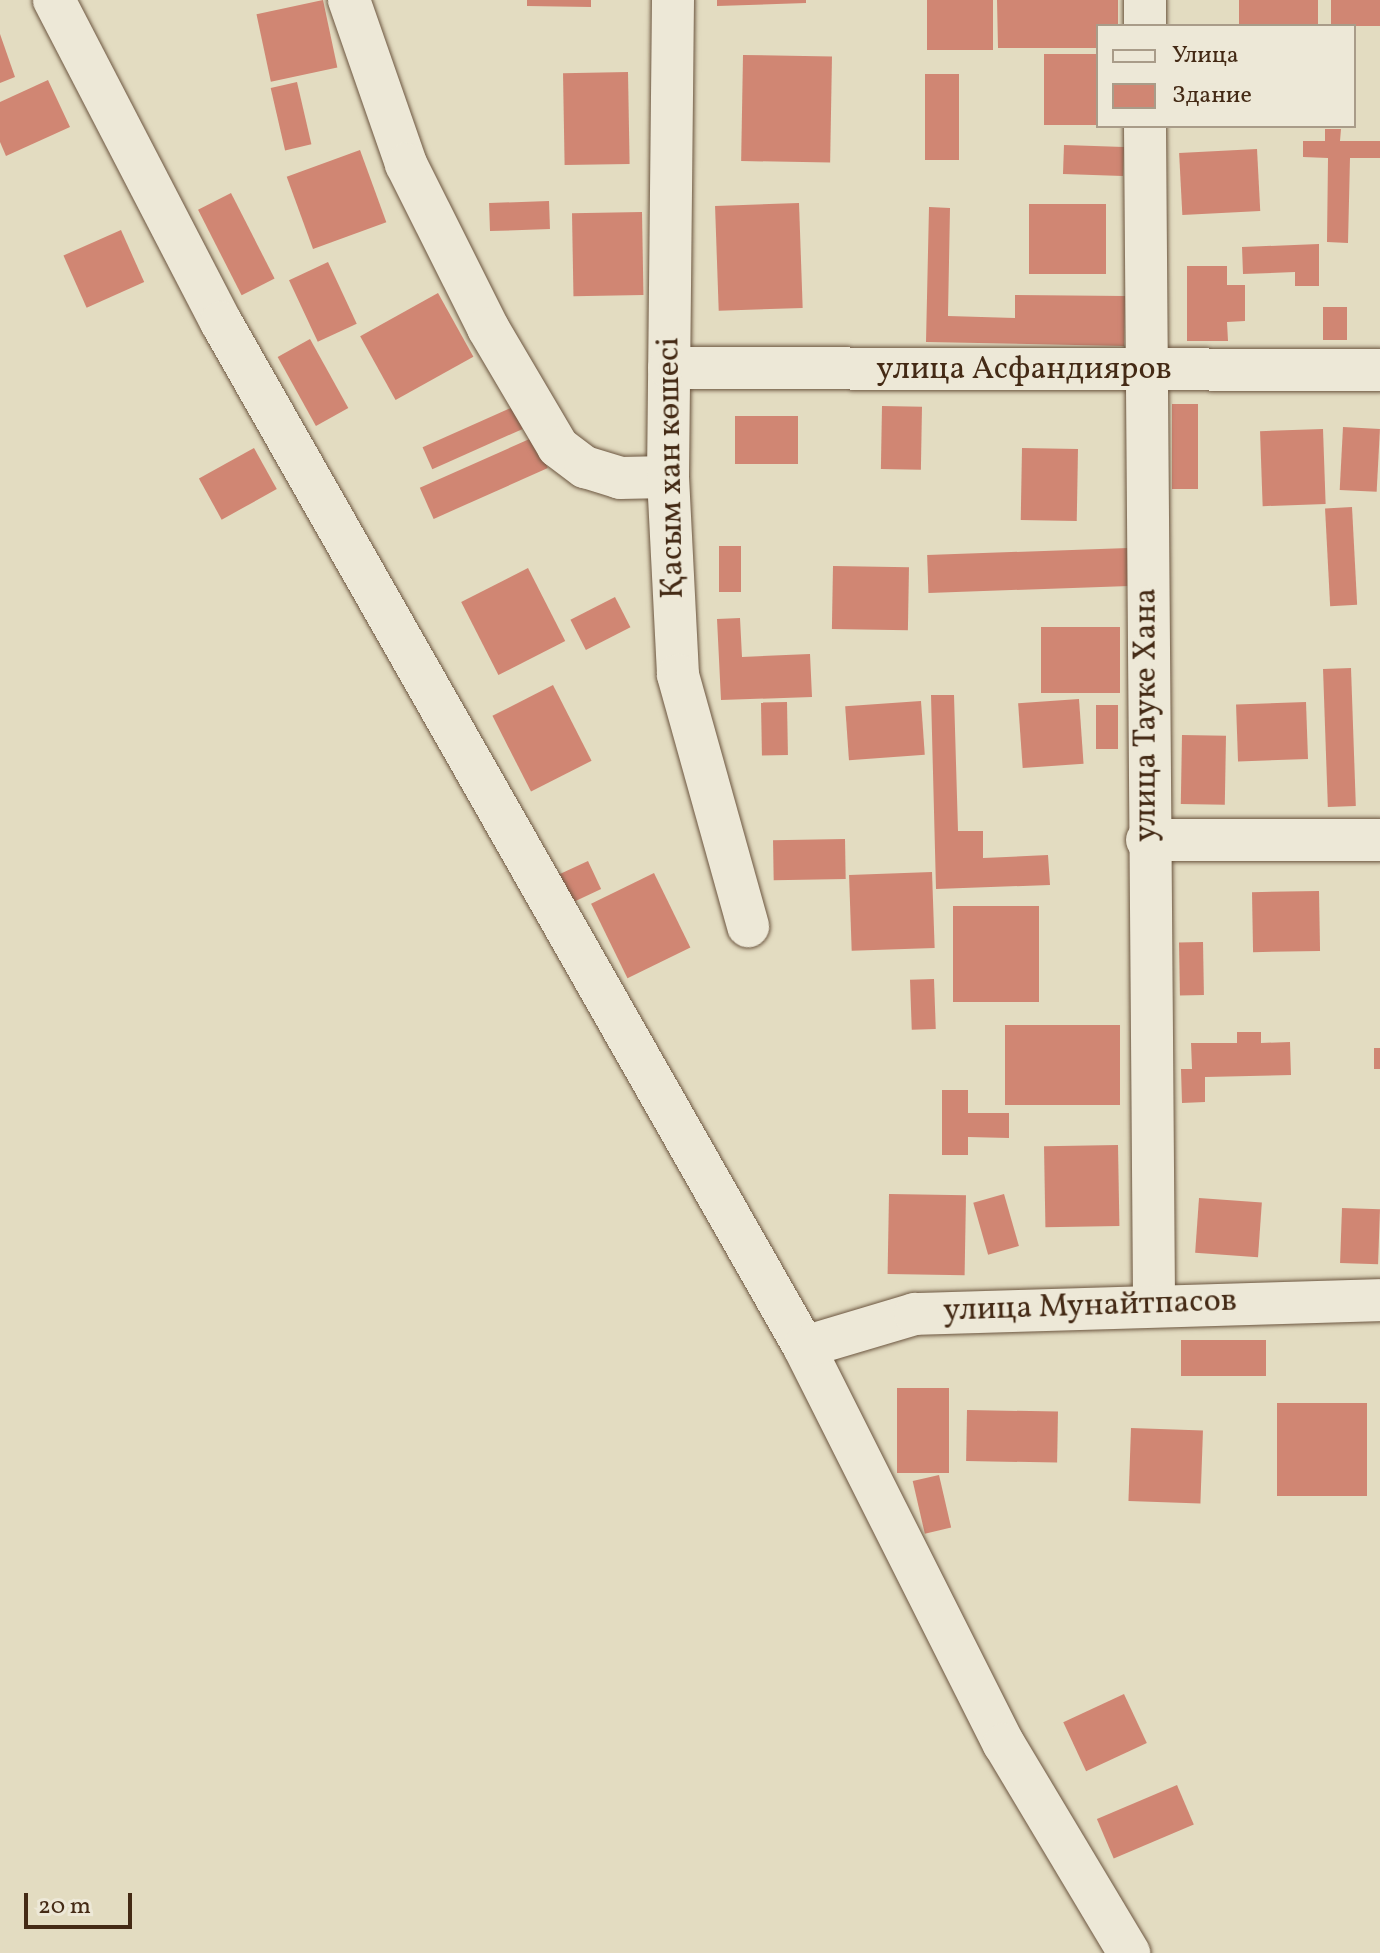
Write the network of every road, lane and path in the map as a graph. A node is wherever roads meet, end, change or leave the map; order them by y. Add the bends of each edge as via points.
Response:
1 (54, 0) edge
2 (349, 0) edge
3 (673, 0) edge
4 (1145, 0) edge
5 (1145, 24) edge
6 (1145, 128) edge
7 (669, 368) junction
8 (1380, 370) edge
9 (1146, 371) junction
10 (668, 477) junction
11 (1147, 840) junction
12 (1380, 840) edge
13 (748, 926) dead end
14 (1380, 1300) edge
15 (1154, 1303) junction
16 (804, 1347) junction
17 (1129, 1953) edge

1 - 16 street via 221,322
2 - 10 street via 406,164 488,328 558,447 585,467 620,478
3 - 7 street, Қасым хан көшесі
4 - 5 street
6 - 9 street, улица Тауке Хана
7 - 9 street, улица Асфандияров
7 - 10 street, Қасым хан көшесі
8 - 9 street, улица Асфандияров
9 - 11 street, улица Тауке Хана
10 - 13 street, Қасым хан көшесі via 678,675
11 - 12 street
11 - 15 street, улица Тауке Хана
14 - 15 street, улица Мунайтпасов
15 - 16 street, улица Мунайтпасов via 915,1314
16 - 17 street via 1004,1744

